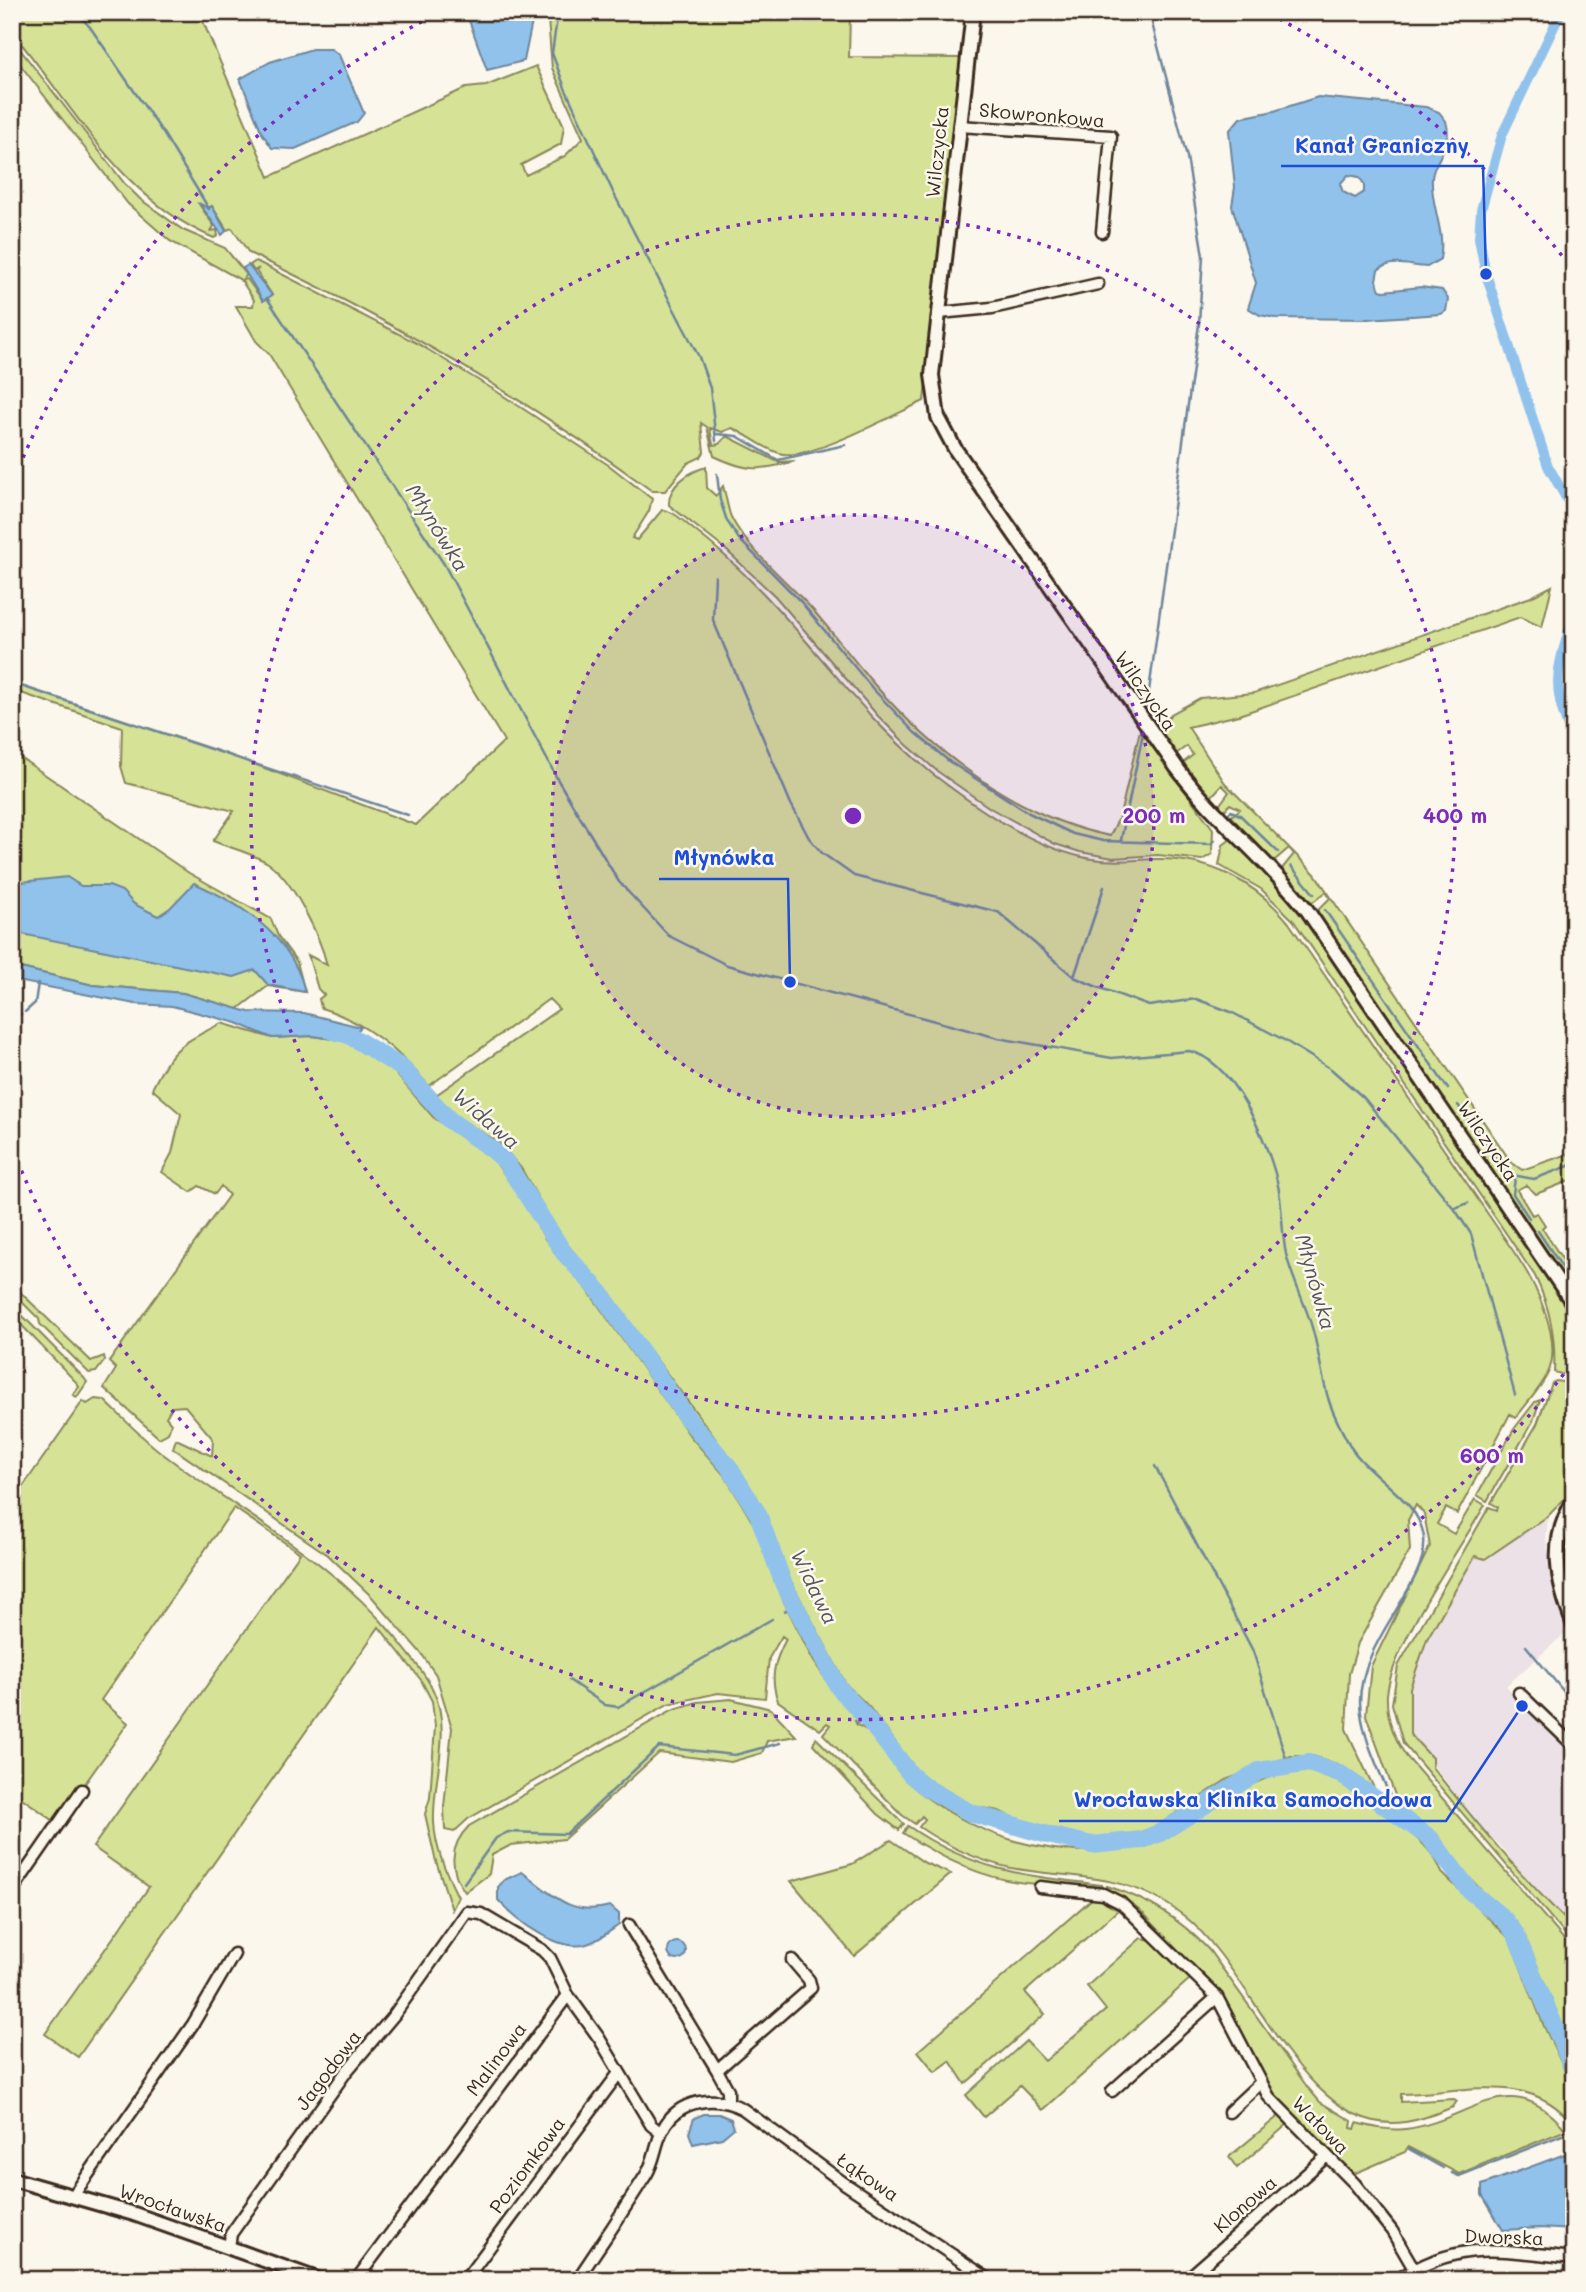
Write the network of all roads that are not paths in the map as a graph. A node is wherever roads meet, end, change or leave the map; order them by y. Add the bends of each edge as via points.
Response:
1 (973, 12) edge
2 (959, 126) junction
3 (1102, 232) dead end
4 (1098, 284) dead end
5 (939, 313) junction
6 (1574, 1305) edge
7 (1574, 1501) edge
8 (1574, 1625) edge
9 (1519, 1693) dead end
10 (1574, 1746) edge
11 (82, 1790) dead end
12 (1040, 1887) dead end
13 (12, 1891) edge
14 (629, 1925) dead end
15 (234, 1954) dead end
16 (792, 1960) dead end
17 (568, 1995) junction
18 (1217, 1997) junction
19 (717, 2070) junction
20 (620, 2073) junction
21 (1260, 2083) junction
22 (1112, 2091) dead end
23 (728, 2101) junction
24 (1229, 2112) dead end
25 (661, 2133) junction
26 (1327, 2157) junction
27 (12, 2179) edge
28 (73, 2196) junction
29 (229, 2248) junction
30 (1574, 2258) edge
31 (1414, 2269) junction
32 (293, 2275) edge
33 (320, 2280) edge
34 (356, 2280) edge
35 (465, 2280) edge
36 (577, 2280) edge
37 (990, 2280) edge
38 (1186, 2280) edge
39 (1397, 2280) edge

1 - 2 street, Wilczycka
2 - 3 street, Skowronkowa via 1111,136
2 - 5 street, Wilczycka
4 - 5 street via 992,308
5 - 6 street, Wilczycka via 932,392 938,417 955,449 1195,792 1274,870 1307,910
7 - 8 street via 1558,1532 1557,1551 1564,1600
9 - 10 street
11 - 13 street
12 - 18 street, Wałowa via 1103,1894 1121,1903
14 - 19 street
15 - 28 street via 193,2024
16 - 19 street via 811,1988
17 - 20 street
17 - 29 street, Jagodowa via 542,1950 481,1914 467,1912 394,2015 346,2072 232,2234
17 - 34 street, Malinowa
18 - 21 street, Wałowa
18 - 22 street
19 - 23 street via 728,2090
20 - 25 street via 651,2125
20 - 35 street, Poziomkowa
21 - 24 street
21 - 26 street, Wałowa
23 - 25 street via 695,2103 672,2117
23 - 37 street, Łąkowa
25 - 36 street via 651,2168
26 - 31 street, Wałowa via 1392,2231
26 - 38 street, Klonowa
27 - 28 street, Wrocławska
28 - 29 street, Wrocławska
29 - 32 street, Wrocławska
30 - 31 street, Dworska via 1469,2250 1438,2257
31 - 39 street, Dworska
32 - 33 street, Wrocławska

